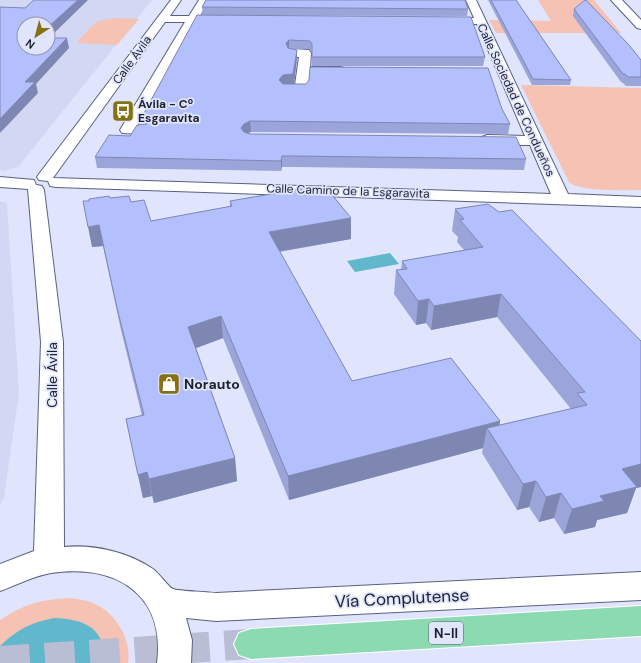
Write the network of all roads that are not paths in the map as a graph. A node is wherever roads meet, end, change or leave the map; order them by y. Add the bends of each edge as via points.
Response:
1 (176, 0) edge
2 (204, 0) edge
3 (471, 0) edge
4 (616, 0) edge
5 (162, 19) junction
6 (191, 19) junction
7 (238, 20) edge
8 (433, 21) edge
9 (480, 21) junction
10 (641, 26) edge
11 (293, 53) edge
12 (303, 71) junction
13 (349, 71) edge
14 (488, 72) edge
15 (503, 72) junction
16 (288, 89) edge
17 (142, 130) edge
18 (471, 140) edge
19 (534, 141) junction
20 (0, 182) edge
21 (41, 183) junction
22 (562, 200) junction
23 (641, 202) edge
24 (49, 561) junction
25 (0, 578) edge
26 (641, 586) edge
27 (164, 602) junction
28 (641, 621) edge
29 (251, 644) tunnel mouth
30 (174, 663) edge

1 - 5 street, Calle Ávila
2 - 6 street, Calle Ávila
3 - 9 street, Calle Sociedad de Condueños
4 - 10 street
5 - 6 street
5 - 21 street, Calle Ávila
6 - 7 street
6 - 17 street, Calle Ávila via 127,130
8 - 9 street
9 - 15 street, Calle Sociedad de Condueños
11 - 12 street via 305,53
12 - 13 street
12 - 16 street via 301,89
14 - 15 street
15 - 19 street, Calle Sociedad de Condueños
18 - 19 street
19 - 22 street, Calle Sociedad de Condueños
20 - 21 street, Calle Camino de la Esgaravita
21 - 22 street, Calle Camino de la Esgaravita
21 - 24 street, Calle Ávila via 52,342
22 - 23 street, Calle Camino de la Esgaravita
24 - 25 street via 28,566
24 - 27 street via 81,558 122,567 141,578
26 - 27 street, Vía Complutense via 216,607
27 - 30 street via 175,634
28 - 29 main road, N-II

